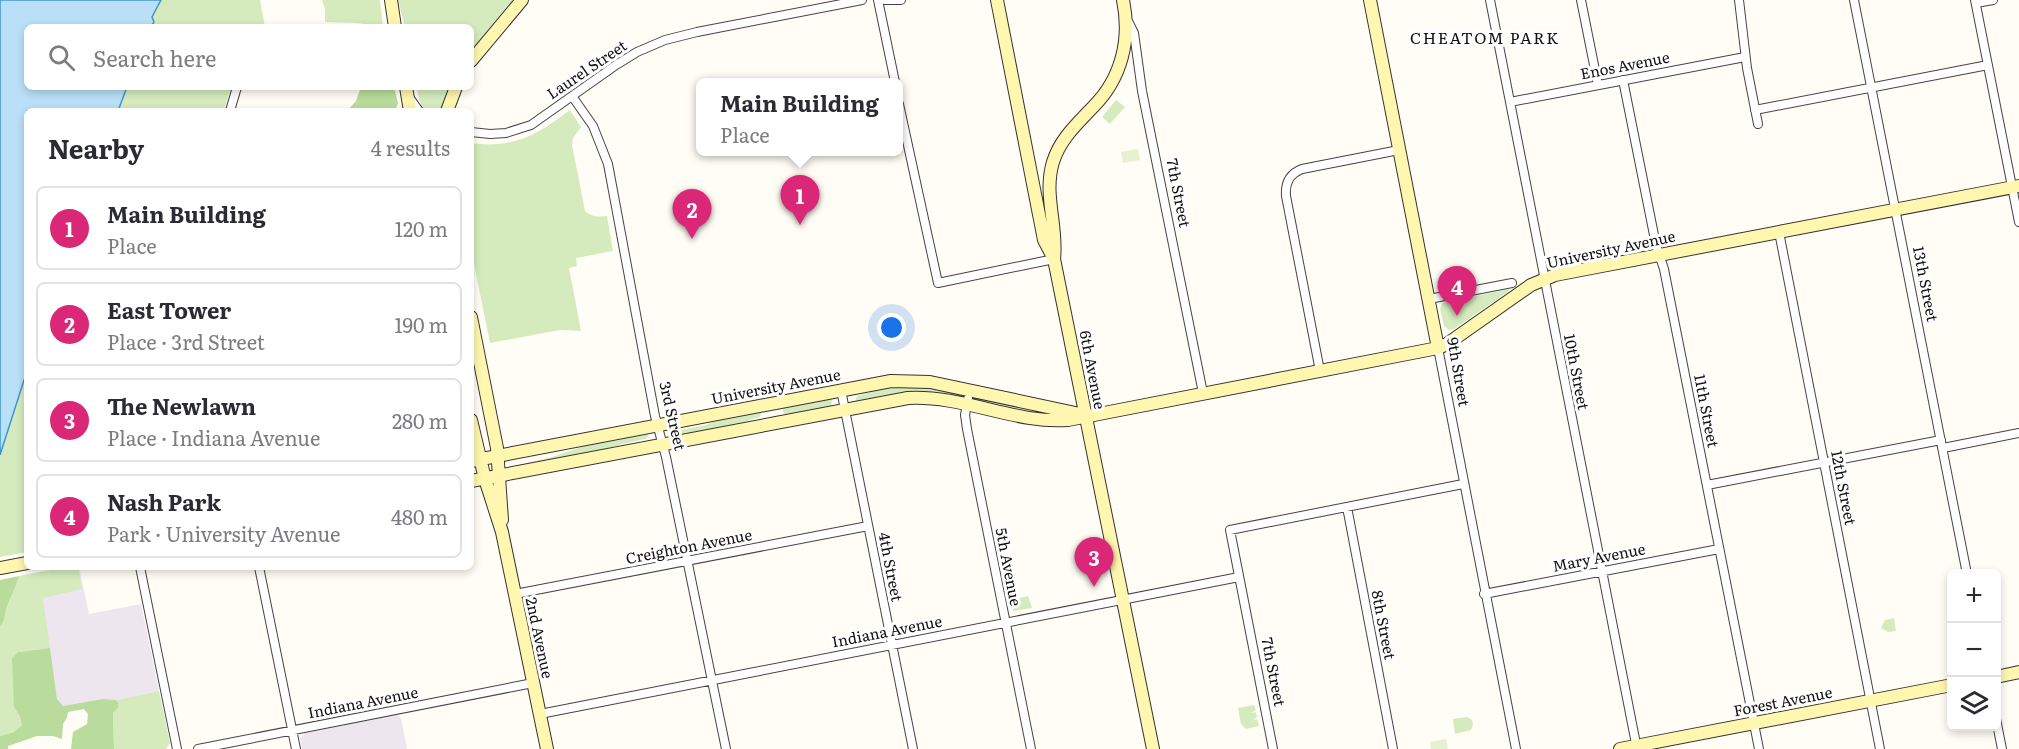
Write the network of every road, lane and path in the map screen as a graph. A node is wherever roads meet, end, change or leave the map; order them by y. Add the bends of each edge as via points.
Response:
1 (391, 0) edge
2 (522, 0) edge
3 (862, 0) edge
4 (878, 0) edge
5 (885, 0) edge
6 (900, 0) edge
7 (997, 0) edge
8 (1123, 0) edge
9 (1370, 0) edge
10 (1490, 0) edge
11 (1581, 0) edge
12 (1739, 0) edge
13 (1854, 0) edge
14 (1993, 0) edge
15 (1976, 2) edge
16 (1126, 18) junction
17 (395, 24) edge
18 (474, 57) edge
19 (1745, 57) junction
20 (1988, 65) junction
21 (894, 78) edge
22 (1623, 80) junction
23 (1598, 85) junction
24 (1872, 88) junction
25 (236, 90) edge
26 (455, 90) edge
27 (406, 91) edge
28 (572, 96) junction
29 (1510, 102) junction
30 (231, 108) edge
31 (409, 108) edge
32 (417, 108) edge
33 (448, 108) edge
34 (1755, 110) junction
35 (903, 122) edge
36 (1758, 124) dead end
37 (474, 132) edge
38 (1399, 150) junction
39 (2016, 187) edge
40 (1896, 210) junction
41 (2019, 222) edge
42 (1779, 232) junction
43 (1660, 255) junction
44 (1054, 259) junction
45 (1545, 278) junction
46 (1512, 283) dead end
47 (1429, 299) junction
48 (474, 333) edge
49 (1438, 348) junction
50 (1320, 371) junction
51 (841, 390) junction
52 (1203, 393) junction
53 (968, 397) junction
54 (845, 409) junction
55 (1086, 415) junction
56 (657, 425) junction
57 (2019, 434) edge
58 (663, 444) junction
59 (1942, 444) junction
60 (497, 456) junction
61 (475, 460) edge
62 (1824, 463) junction
63 (500, 476) junction
64 (485, 479) junction
65 (474, 481) edge
66 (1463, 484) junction
67 (1707, 485) junction
68 (1347, 507) junction
69 (868, 526) junction
70 (502, 532) junction
71 (1719, 549) junction
72 (688, 561) junction
73 (24, 564) edge
74 (0, 568) edge
75 (1966, 569) edge
76 (141, 570) edge
77 (260, 570) edge
78 (1602, 571) junction
79 (1239, 577) junction
80 (514, 594) junction
81 (1485, 594) junction
82 (1123, 600) junction
83 (1006, 623) junction
84 (892, 645) junction
85 (2019, 672) edge
86 (2001, 676) edge
87 (712, 680) junction
88 (533, 683) junction
89 (1947, 686) edge
90 (1870, 701) junction
91 (540, 714) junction
92 (1754, 723) junction
93 (292, 730) junction
94 (1998, 731) edge
95 (1637, 747) edge
96 (177, 749) edge
97 (198, 749) edge
98 (296, 749) edge
99 (547, 749) edge
100 (726, 749) edge
101 (913, 749) edge
102 (1031, 749) edge
103 (1153, 749) edge
104 (1273, 749) edge
105 (1393, 749) edge
106 (1516, 749) edge
107 (1620, 749) edge
108 (1759, 749) edge
109 (1880, 749) edge
110 (2002, 749) edge

1 - 17 main road
2 - 18 main road
3 - 28 street, Laurel Street via 665,40 616,64
4 - 21 street
5 - 6 street
7 - 44 main road, 6th Avenue via 1044,240
8 - 16 main road, 7th Street
9 - 38 main road, 9th Street
10 - 29 street, 10th Street
11 - 23 street
12 - 19 street
13 - 24 street, 13th Street
14 - 15 street
15 - 20 street
16 - 44 main road via 1122,57 1111,84 1066,136 1053,162 1049,194
16 - 52 street, 7th Street via 1134,33 1142,91
19 - 22 street, Enos Avenue
19 - 34 street
20 - 24 street
20 - 39 street
22 - 23 street, Enos Avenue
22 - 43 street, 11th Street
23 - 29 street, Enos Avenue
24 - 34 street
24 - 40 street, 13th Street
25 - 30 street
26 - 33 main road
27 - 31 main road
27 - 32 street
28 - 37 street, Laurel Street via 518,130
28 - 56 street, 3rd Street via 593,126 608,164
29 - 45 street, 10th Street
34 - 36 street
35 - 44 street via 938,283
38 - 47 main road, 9th Street
38 - 50 street via 1302,169 1288,180 1286,196
39 - 40 main road, University Avenue
39 - 41 street
40 - 42 main road, University Avenue
40 - 59 street, 13th Street
42 - 43 main road, University Avenue
42 - 62 street, 12th Street
43 - 45 main road, University Avenue
43 - 67 street, 11th Street
44 - 55 main road, 6th Avenue
45 - 49 main road, University Avenue
45 - 78 street, 10th Street
46 - 47 street
47 - 49 main road, 9th Street
48 - 60 main road, 2nd Avenue
49 - 50 main road, University Avenue
49 - 66 street, 9th Street
50 - 52 main road, University Avenue
51 - 53 main road, University Avenue via 877,383 930,382
51 - 54 street, 4th Street
51 - 56 main road, University Avenue
52 - 55 main road, University Avenue
53 - 54 main road, University Avenue via 919,397
53 - 55 main road, University Avenue
53 - 83 street, 5th Avenue via 967,429
54 - 58 main road, University Avenue
54 - 69 street, 4th Street
55 - 82 main road, 6th Avenue
56 - 58 street, 3rd Street
56 - 60 main road, University Avenue
57 - 59 street
58 - 63 main road, University Avenue
58 - 72 street, 3rd Street
59 - 62 street
59 - 75 street, 13th Street
60 - 61 main road, University Avenue
60 - 63 main road, 2nd Avenue
61 - 64 main road, 2nd Avenue
62 - 67 street
62 - 90 street, 12th Street
63 - 64 main road, University Avenue
63 - 70 main road, 2nd Avenue
64 - 65 main road, University Avenue
64 - 70 main road, 2nd Avenue
66 - 68 street
66 - 81 street, 9th Street
67 - 71 street, 11th Street
68 - 79 street, 7th Street via 1230,530
68 - 105 street, 8th Street
69 - 72 street, Creighton Avenue
69 - 84 street, 4th Street
70 - 80 main road, 2nd Avenue
71 - 78 street, Mary Avenue
71 - 92 street, 11th Street
72 - 80 street, Creighton Avenue
72 - 87 street, 3rd Street
73 - 74 main road
76 - 96 street
77 - 93 street
78 - 81 street, Mary Avenue
78 - 95 street, 10th Street
79 - 82 street, Indiana Avenue
79 - 104 street, 7th Street
80 - 88 main road, 2nd Avenue
81 - 106 street, 9th Street
82 - 83 street, Indiana Avenue
82 - 103 main road, 6th Avenue
83 - 84 street, Indiana Avenue
83 - 102 street, 5th Avenue
84 - 87 street, Indiana Avenue
84 - 101 street, 4th Street
85 - 86 main road
87 - 91 street, Indiana Avenue
87 - 100 street, 3rd Street
88 - 91 main road, 2nd Avenue
88 - 93 street, Indiana Avenue
89 - 90 main road, Forest Avenue
90 - 92 main road, Forest Avenue
90 - 109 street, 12th Street
91 - 99 main road, 2nd Avenue
92 - 95 main road, Forest Avenue
92 - 108 street, 11th Street
93 - 97 street, Indiana Avenue
93 - 98 street
94 - 110 street
95 - 107 main road, Forest Avenue

